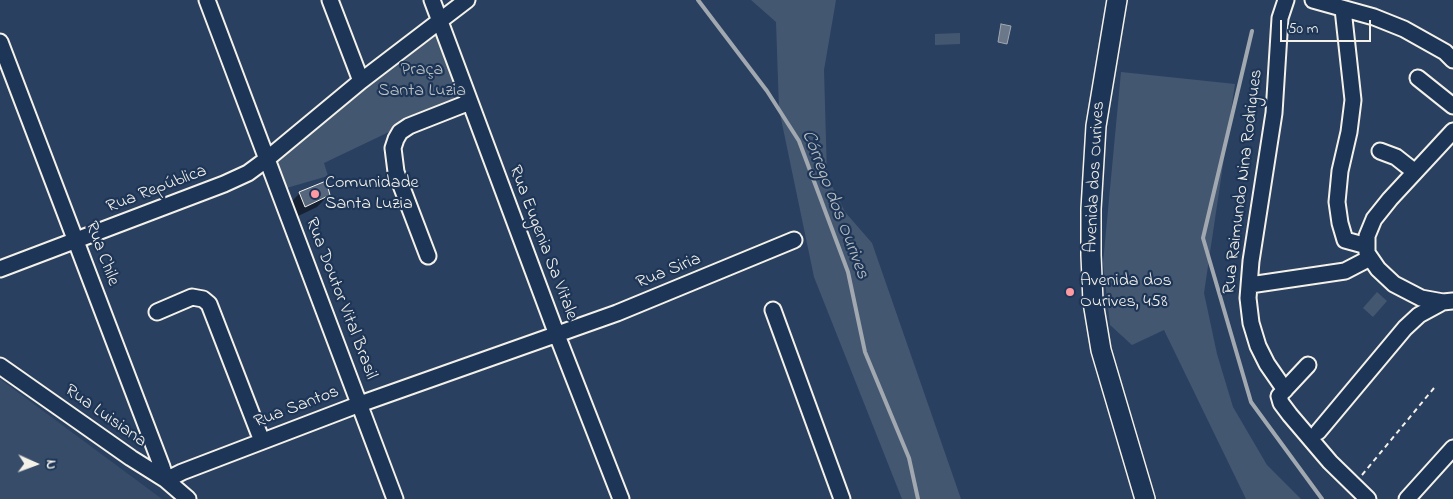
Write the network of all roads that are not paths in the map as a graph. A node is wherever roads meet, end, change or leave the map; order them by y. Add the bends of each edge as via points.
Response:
1 (207, 0) edge
2 (330, 0) edge
3 (432, 0) edge
4 (467, 0) edge
5 (1117, 0) edge
6 (1286, 0) edge
7 (1313, 0) edge
8 (1343, 9) junction
9 (440, 21) junction
10 (0, 42) edge
11 (1453, 60) edge
12 (1418, 78) dead end
13 (361, 81) junction
14 (470, 102) junction
15 (1453, 106) edge
16 (1453, 131) edge
17 (1380, 151) dead end
18 (267, 159) junction
19 (1415, 172) junction
20 (76, 240) junction
21 (794, 240) dead end
22 (1369, 252) junction
23 (428, 256) dead end
24 (0, 269) edge
25 (1250, 285) junction
26 (1448, 302) edge
27 (773, 310) dead end
28 (157, 312) dead end
29 (557, 335) junction
30 (1308, 364) dead end
31 (0, 366) edge
32 (1284, 390) junction
33 (360, 404) junction
34 (1318, 432) dead end
35 (150, 434) junction
36 (262, 441) junction
37 (1453, 448) edge
38 (131, 458) junction
39 (166, 480) junction
40 (188, 499) edge
41 (395, 499) edge
42 (621, 499) edge
43 (842, 499) edge
44 (1145, 499) edge
45 (1368, 499) edge
46 (1407, 499) edge

1 - 18 street, Rua Doutor Vital Brasil
2 - 13 street
3 - 9 street, Rua Eugenia Sa Vitale
4 - 9 street, Rua República
5 - 44 main road, Avenida dos Ourives via 1096,126 1091,196 1093,302 1102,350
6 - 25 street, Rua Raimundo Nina Rodrigues via 1280,18 1274,113
7 - 8 street
8 - 11 street via 1404,29
8 - 22 street via 1353,100 1337,202 1345,240
9 - 13 street, Rua República
9 - 14 street, Rua Eugenia Sa Vitale
10 - 20 street, Rua Chile
12 - 15 street
13 - 18 street, Rua República
14 - 23 street via 409,126 396,139 393,154 396,172
14 - 29 street, Rua Eugenia Sa Vitale
16 - 19 street
17 - 19 street via 1396,157
18 - 20 street, Rua República via 248,173 224,184
18 - 33 street, Rua Doutor Vital Brasil
19 - 22 street via 1374,219 1367,236
20 - 24 street, Rua República
20 - 35 street, Rua Chile
21 - 29 street, Rua Siria
22 - 25 street via 1345,271
22 - 26 street via 1378,269 1394,284 1421,298
25 - 32 street, Rua Raimundo Nina Rodrigues via 1251,323 1258,346
26 - 34 street via 1419,316 1405,328
27 - 43 street
28 - 36 street via 192,297 204,299 209,304
29 - 33 street, Rua Santos
29 - 42 street, Rua Eugenia Sa Vitale
30 - 32 street
31 - 38 street, Rua Luisiana
32 - 45 street via 1279,396 1290,415 1330,462
33 - 36 street, Rua Santos
33 - 41 street, Rua Doutor Vital Brasil
35 - 38 street via 143,450
35 - 39 street, Rua Chile
36 - 39 street, Rua Santos
37 - 46 street
38 - 39 street, Rua Luisiana
39 - 40 street, Rua Luisiana

